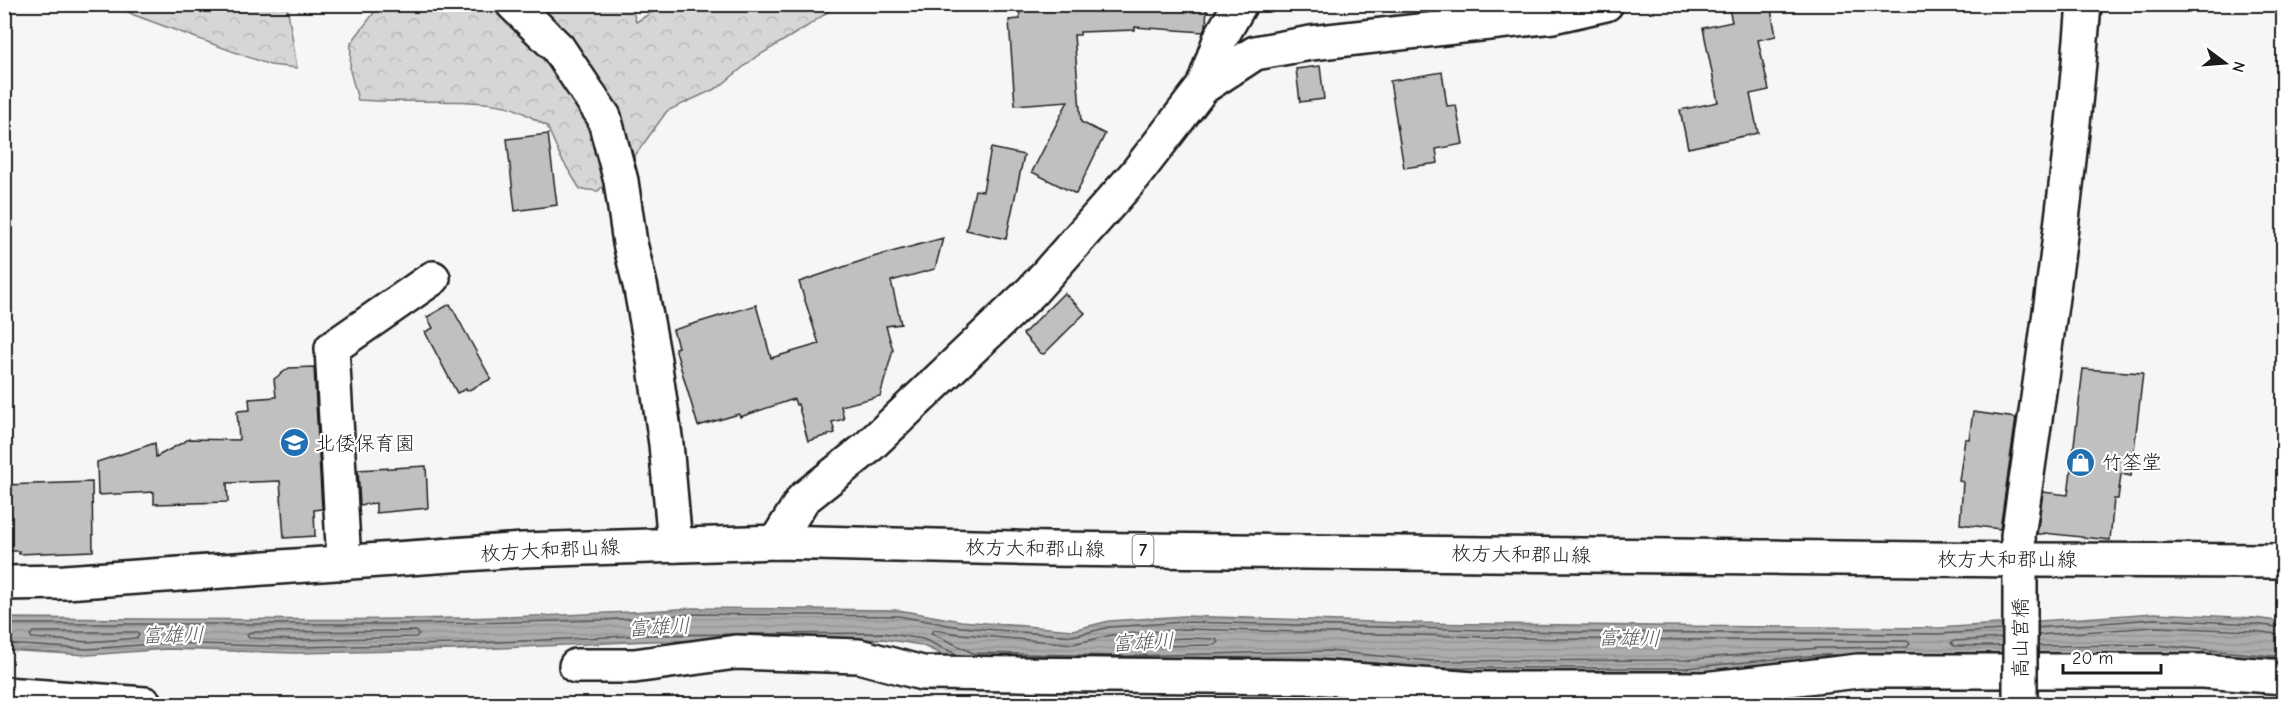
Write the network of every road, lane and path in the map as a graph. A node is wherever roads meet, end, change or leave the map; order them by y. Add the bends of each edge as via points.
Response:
1 (513, 4) edge
2 (1240, 4) edge
3 (1606, 4) edge
4 (2084, 4) edge
5 (1203, 87) junction
6 (433, 278) dead end
7 (776, 542) junction
8 (675, 545) junction
9 (2283, 561) edge
10 (344, 562) junction
11 (2019, 568) junction
12 (4, 583) edge
13 (576, 666) dead end
14 (2283, 677) edge
15 (4, 694) edge
16 (2020, 702) edge
17 (145, 705) edge

1 - 8 main road via 558,48 604,117 621,181 654,360
2 - 5 main road via 1221,37
3 - 5 main road via 1552,16 1311,43 1255,53
4 - 11 main road, 高山宮橋 via 2055,285 2018,536
5 - 7 main road via 1135,175 1032,291 866,449 803,499
6 - 10 main road via 332,348
7 - 8 main road, 枚方大和郡山線 / 7
7 - 11 main road, 枚方大和郡山線 / 7
8 - 10 main road, 枚方大和郡山線 / 7
9 - 11 main road, 枚方大和郡山線 / 7
10 - 12 main road, 枚方大和郡山線 / 7
11 - 16 main road, 高山宮橋, bridge
13 - 14 main road via 634,666 736,652 859,656 922,673 1314,677 1474,689 1704,688 1858,671 2202,671
15 - 17 main road

